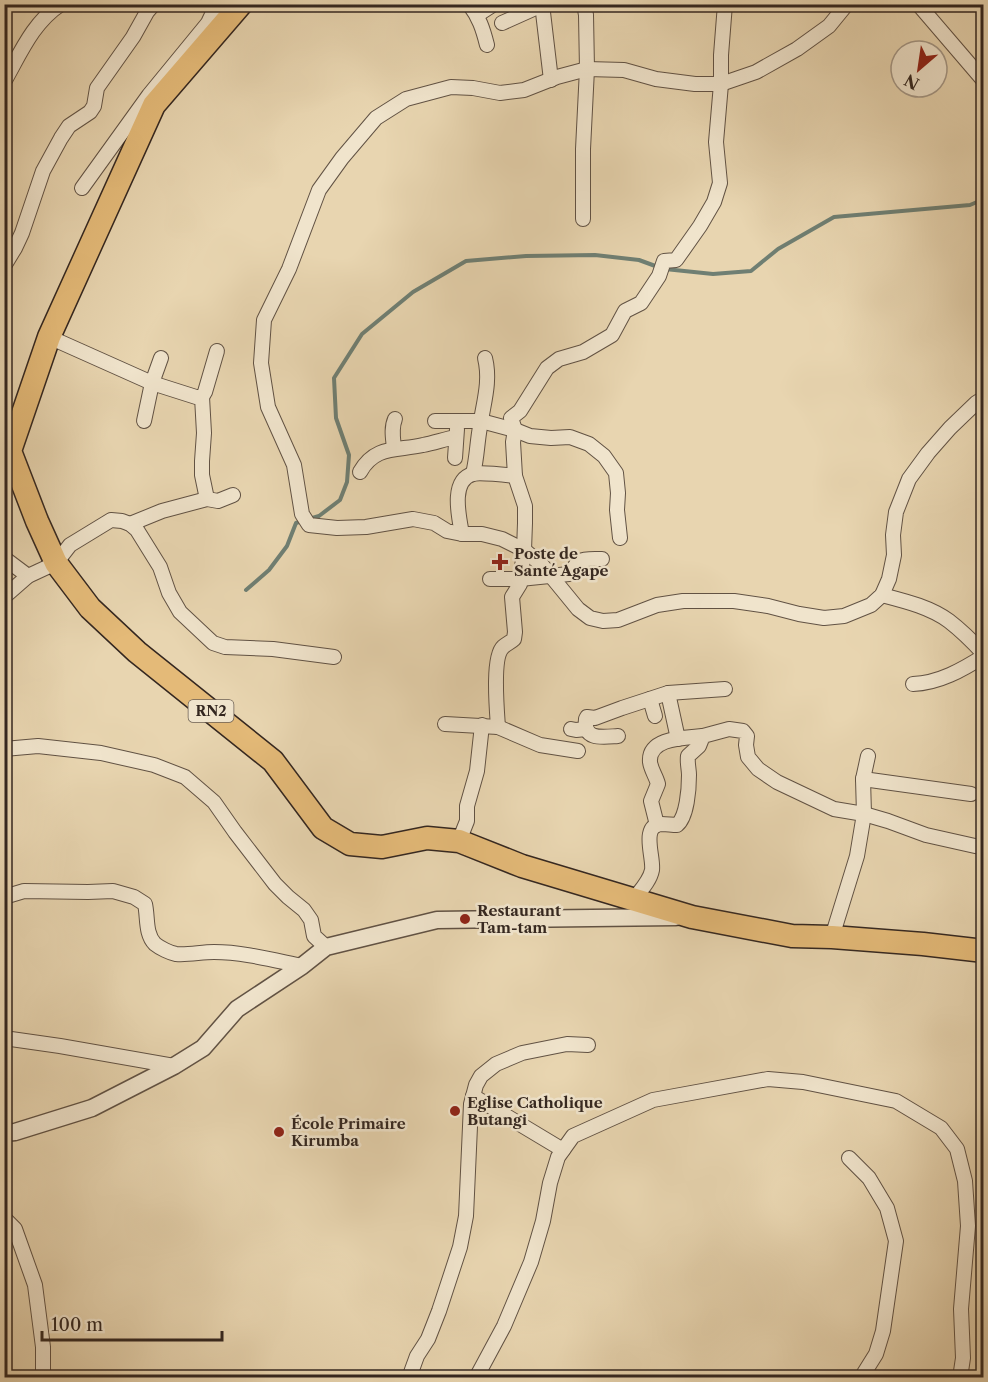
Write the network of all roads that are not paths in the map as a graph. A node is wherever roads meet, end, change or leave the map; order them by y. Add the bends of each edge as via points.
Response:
1 (61, 4) edge
2 (154, 4) edge
3 (218, 4) edge
4 (241, 4) edge
5 (494, 4) edge
6 (584, 4) edge
7 (725, 4) edge
8 (847, 4) edge
9 (918, 4) edge
10 (542, 5) edge
11 (473, 10) edge
12 (502, 23) dead end
13 (487, 45) dead end
14 (587, 69) junction
15 (551, 80) junction
16 (984, 81) edge
17 (4, 82) edge
18 (721, 84) junction
19 (82, 188) dead end
20 (583, 219) dead end
21 (4, 266) edge
22 (49, 337) junction
23 (217, 351) dead end
24 (161, 358) dead end
25 (485, 358) dead end
26 (153, 383) junction
27 (202, 397) junction
28 (984, 398) edge
29 (395, 419) dead end
30 (144, 421) dead end
31 (435, 421) dead end
32 (458, 421) junction
33 (481, 421) junction
34 (515, 430) junction
35 (456, 437) junction
36 (394, 448) junction
37 (7, 450) edge
38 (454, 458) dead end
39 (360, 472) dead end
40 (473, 474) junction
41 (515, 476) junction
42 (233, 495) dead end
43 (207, 499) junction
44 (130, 524) junction
45 (462, 534) junction
46 (620, 537) dead end
47 (524, 550) junction
48 (4, 558) edge
49 (602, 559) dead end
50 (57, 563) junction
51 (28, 576) junction
52 (551, 577) junction
53 (490, 579) dead end
54 (520, 579) junction
55 (882, 595) junction
56 (4, 597) edge
57 (984, 655) edge
58 (334, 657) dead end
59 (913, 684) dead end
60 (725, 689) dead end
61 (669, 693) junction
62 (650, 699) junction
63 (655, 716) dead end
64 (445, 724) dead end
65 (482, 725) junction
66 (498, 727) junction
67 (571, 729) dead end
68 (586, 729) junction
69 (618, 736) dead end
70 (703, 736) junction
71 (678, 739) junction
72 (4, 749) edge
73 (578, 751) dead end
74 (868, 756) dead end
75 (863, 779) junction
76 (970, 794) dead end
77 (864, 814) junction
78 (657, 825) junction
79 (459, 841) junction
80 (984, 848) edge
81 (4, 897) edge
82 (634, 899) junction
83 (692, 917) junction
84 (832, 937) junction
85 (326, 947) junction
86 (984, 951) edge
87 (302, 966) junction
88 (4, 1038) edge
89 (588, 1045) dead end
90 (174, 1066) junction
91 (473, 1096) junction
92 (4, 1133) edge
93 (563, 1150) junction
94 (849, 1158) dead end
95 (4, 1218) edge
96 (43, 1377) edge
97 (409, 1377) edge
98 (476, 1377) edge
99 (861, 1377) edge
100 (960, 1377) edge

1 - 17 street via 50,11 30,36
2 - 21 street via 97,88 90,112 69,126 61,138 43,171 22,232
3 - 19 street
4 - 22 highway, RN2 via 154,105
5 - 11 street
6 - 14 street
7 - 18 street
8 - 18 street via 829,26 797,49 756,72
9 - 16 street
10 - 12 street
10 - 15 street
11 - 13 street
14 - 15 street
14 - 18 street via 624,70 676,82
14 - 20 street
15 - 45 street via 524,90 500,93 451,87 406,99 376,118 319,190 289,269 264,320 261,363 268,407 294,465 305,519 337,528 413,519
18 - 34 street via 716,142 720,183 700,226 676,260 664,261 641,303 626,311 612,335 583,351 559,358 547,368 520,411 511,418
22 - 26 street
22 - 37 highway, RN2
23 - 27 street
24 - 26 street
25 - 33 street via 488,384
26 - 27 street
26 - 30 street
27 - 43 street via 202,475
28 - 55 street via 950,428 909,479 896,512 894,555
29 - 36 street
31 - 32 street
32 - 33 street
32 - 35 street
33 - 34 street
33 - 40 street
34 - 41 street
34 - 46 street via 540,438 570,437 589,444 604,456 616,473
35 - 36 street
35 - 38 street
36 - 39 street via 366,462
37 - 50 highway, RN2
40 - 41 street
40 - 45 street via 462,480 458,491
41 - 47 street via 525,506
42 - 43 street via 218,501
43 - 44 street
44 - 50 street via 111,520 70,545
44 - 58 street via 160,567 180,612 213,643
45 - 47 street via 502,539
47 - 52 street
47 - 54 street
48 - 51 street
49 - 52 street via 578,561 569,574
50 - 51 street
50 - 79 highway, RN2 via 90,608 137,652 273,760 323,828 350,844 382,847 427,838
51 - 56 street
52 - 54 street
52 - 55 street via 578,609 603,621 683,601 734,601 824,618 844,616 871,605
53 - 54 street
54 - 66 street via 512,597 514,639 502,647 498,656
55 - 57 street via 915,604 948,620
57 - 59 street via 962,670
60 - 61 street
61 - 62 street
61 - 71 street
62 - 63 street
62 - 68 street via 595,718 587,717
64 - 65 street
65 - 66 street
65 - 79 street via 477,771
66 - 73 street via 540,745
67 - 68 street
68 - 69 street via 598,737
70 - 71 street
70 - 77 street via 729,729 743,730 748,757 758,769 834,809
70 - 78 street via 688,756 686,807 681,822
71 - 78 street via 658,744 650,756 658,784 651,801
72 - 85 street via 38,746 101,753 154,765 185,777 214,802 275,884 304,910 314,936
74 - 75 street
75 - 76 street
75 - 77 street
77 - 80 street via 926,835
77 - 84 street via 857,856
78 - 82 street via 649,835 652,870
79 - 82 highway, RN2 via 522,866
81 - 87 street via 24,891 112,891 144,904 149,936 157,946 174,953 233,953
82 - 83 highway, RN2
83 - 84 highway, RN2 via 792,936
83 - 85 street via 437,920
84 - 86 highway, RN2
85 - 87 street
87 - 90 street via 237,1009 203,1048
88 - 90 street
89 - 91 street via 567,1044 522,1053 496,1064 481,1076
90 - 92 street via 92,1108
91 - 93 street
91 - 97 street via 466,1216 460,1247 439,1311
93 - 98 street via 550,1183 531,1262 504,1326
93 - 100 street via 573,1136 653,1100 768,1079 896,1101 940,1128 957,1149 965,1181 969,1226
94 - 99 street via 869,1178 887,1208 896,1241 883,1331 876,1354
95 - 96 street via 15,1229 35,1285

